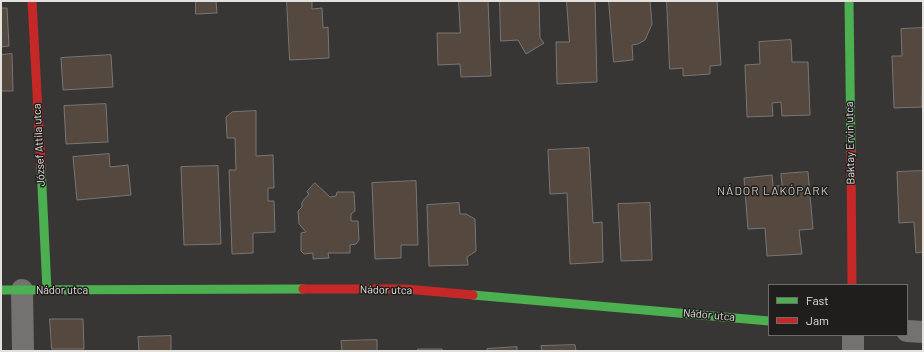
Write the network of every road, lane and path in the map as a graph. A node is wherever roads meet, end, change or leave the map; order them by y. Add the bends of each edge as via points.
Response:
1 (32, 1) edge
2 (849, 1) edge
3 (852, 284) edge
4 (12, 290) edge
5 (47, 290) junction
6 (768, 320) edge
7 (908, 331) edge
8 (923, 332) edge
9 (853, 336) edge
10 (23, 351) edge
11 (853, 351) edge

1 - 5 street, József Attila utca
2 - 3 street, Baktay Ervin utca
4 - 5 street, Nádor utca
4 - 10 street
5 - 6 street, Nádor utca via 406,289
7 - 8 street
9 - 11 street

